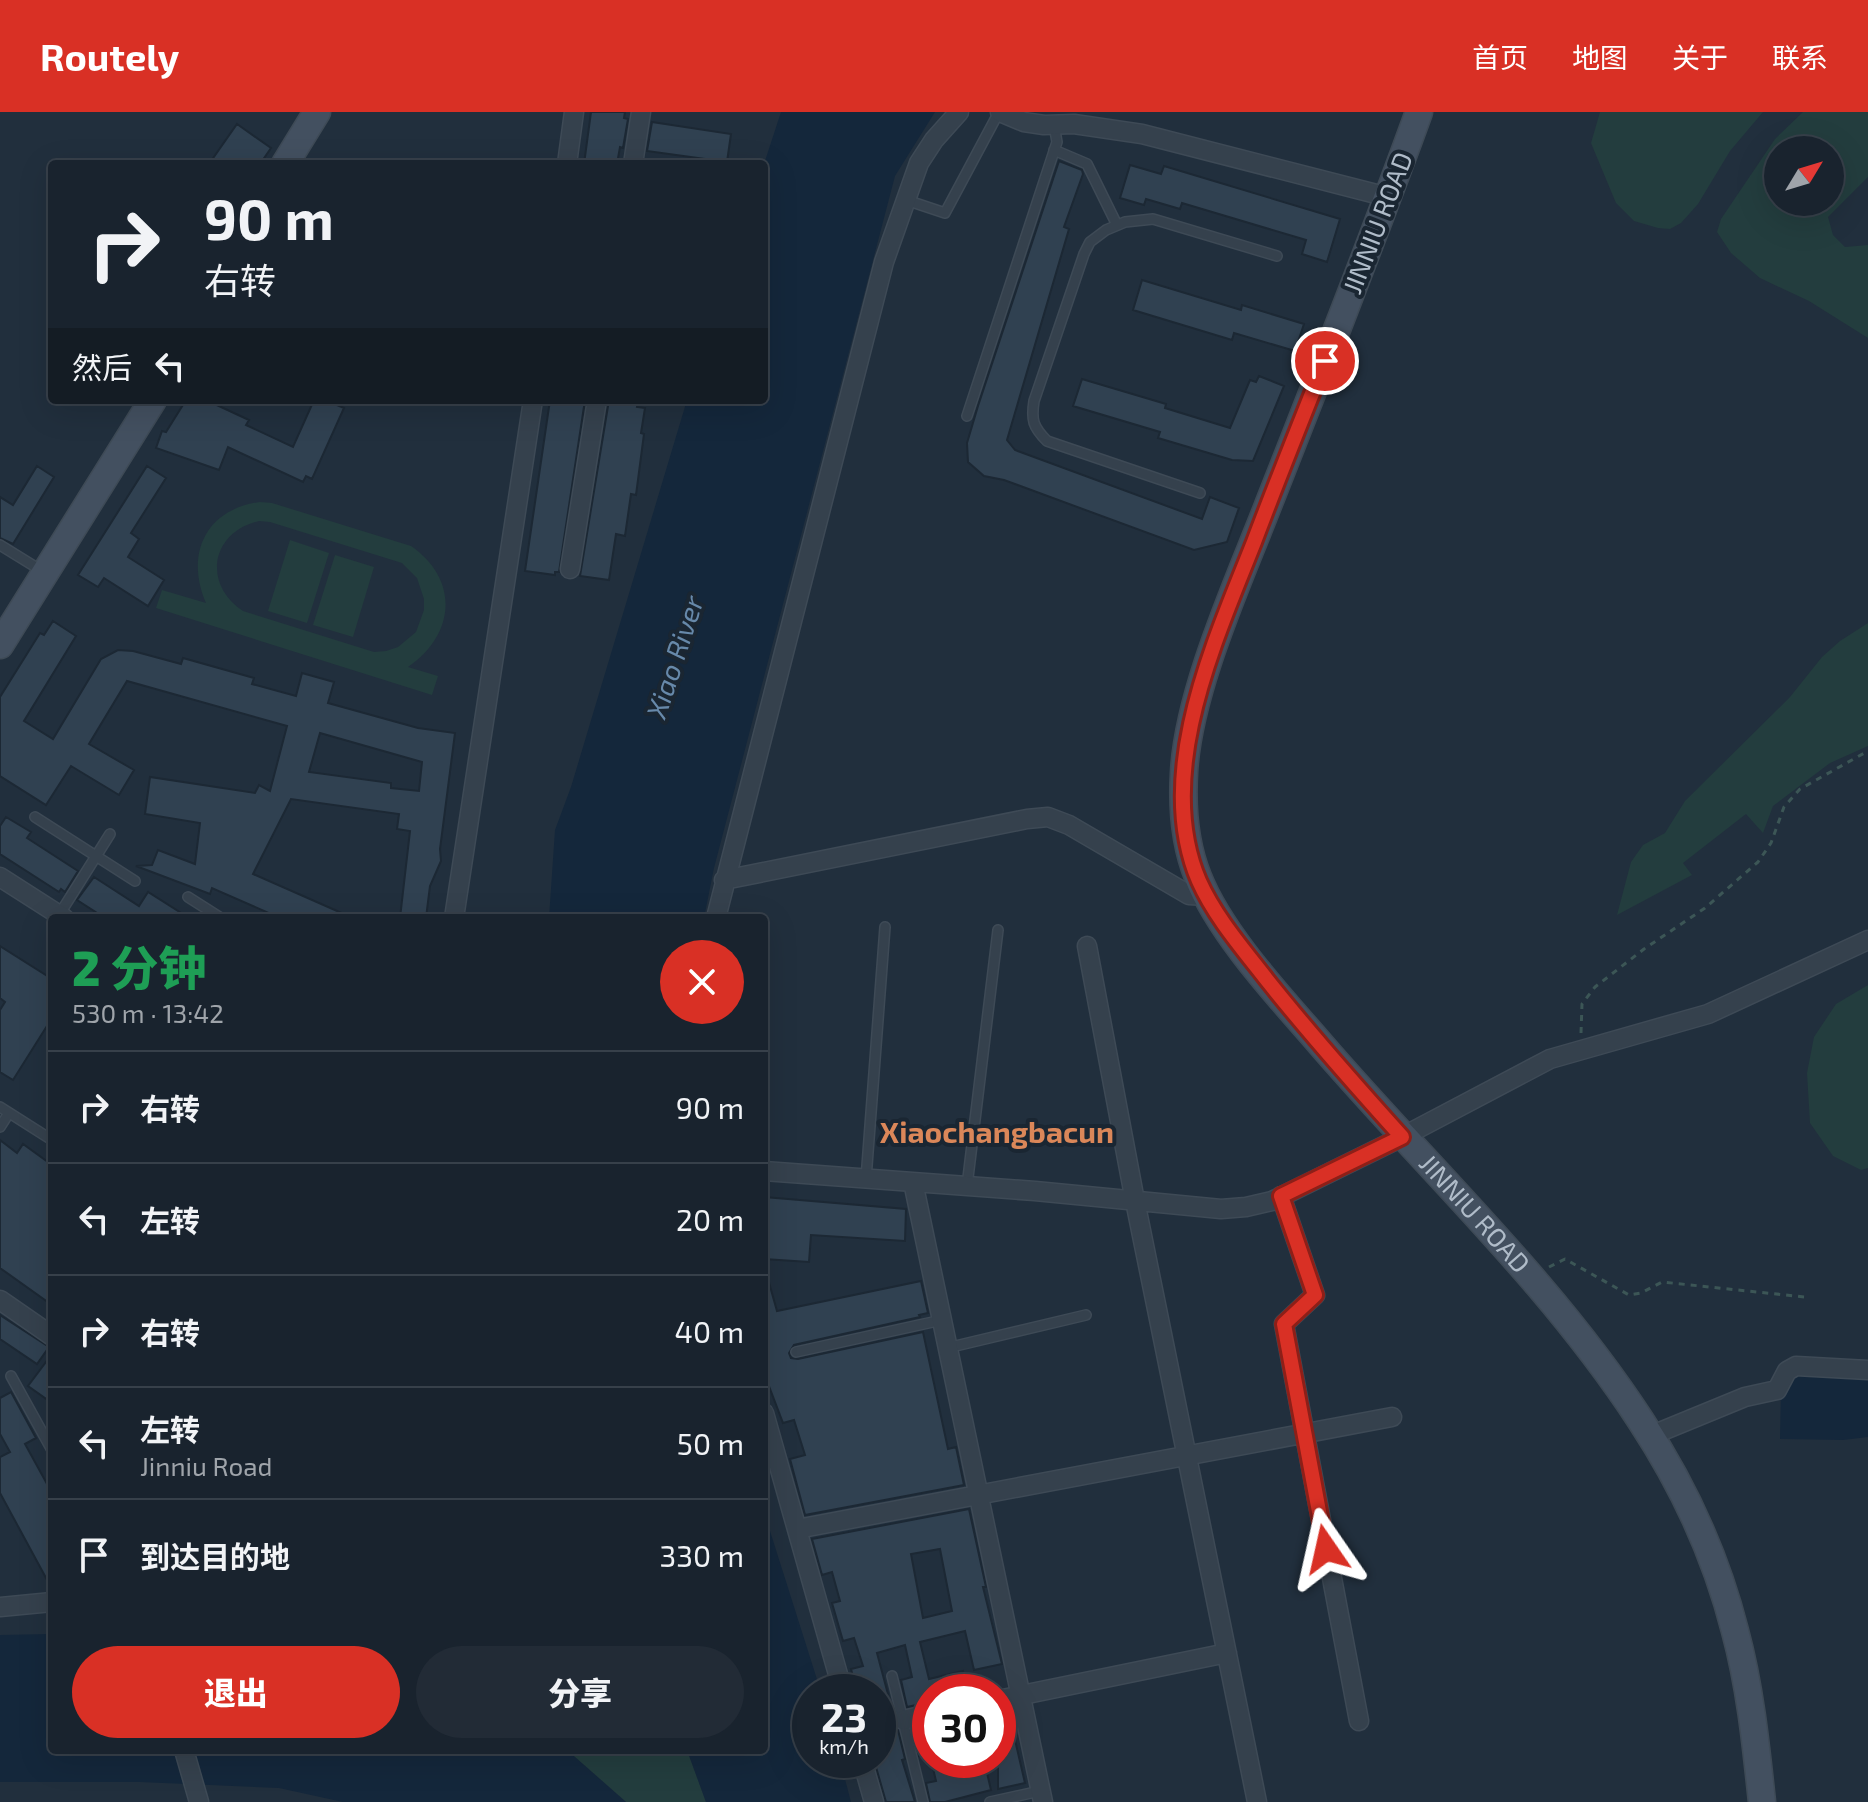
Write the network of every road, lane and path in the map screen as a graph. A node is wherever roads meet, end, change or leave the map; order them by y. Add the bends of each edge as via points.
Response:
1 (317, 112) edge
2 (333, 112) edge
3 (574, 112) edge
4 (641, 112) edge
5 (959, 112) edge
6 (1000, 112) edge
7 (1419, 112) edge
8 (1054, 125) junction
9 (1054, 150) junction
10 (287, 160) edge
11 (303, 160) edge
12 (568, 160) edge
13 (634, 160) edge
14 (1388, 197) junction
15 (906, 200) junction
16 (1117, 225) junction
17 (1277, 256) dead end
18 (135, 404) edge
19 (151, 404) edge
20 (532, 404) edge
21 (596, 404) edge
22 (967, 416) dead end
23 (1200, 493) dead end
24 (0, 545) edge
25 (34, 566) junction
26 (570, 569) dead end
27 (0, 620) edge
28 (0, 645) edge
29 (1868, 751) edge
30 (35, 817) dead end
31 (110, 834) dead end
32 (96, 856) junction
33 (0, 877) edge
34 (724, 880) junction
35 (135, 881) dead end
36 (1207, 896) junction
37 (188, 897) dead end
38 (58, 914) edge
39 (62, 914) edge
40 (215, 914) edge
41 (455, 914) edge
42 (717, 914) edge
43 (885, 927) dead end
44 (998, 930) dead end
45 (1868, 940) edge
46 (1087, 946) dead end
47 (1580, 1050) junction
48 (5, 1110) edge
49 (0, 1127) edge
50 (48, 1137) edge
51 (1402, 1137) junction
52 (768, 1171) edge
53 (866, 1179) junction
54 (913, 1182) junction
55 (967, 1186) junction
56 (1281, 1196) junction
57 (1135, 1201) junction
58 (1533, 1280) junction
59 (1805, 1297) dead end
60 (0, 1300) edge
61 (1086, 1315) dead end
62 (942, 1320) junction
63 (48, 1333) edge
64 (947, 1348) junction
65 (796, 1352) dead end
66 (1868, 1370) edge
67 (11, 1376) dead end
68 (1392, 1417) dead end
69 (768, 1427) edge
70 (1305, 1434) junction
71 (1650, 1436) junction
72 (48, 1443) edge
73 (1187, 1456) junction
74 (978, 1495) junction
75 (797, 1529) junction
76 (48, 1602) edge
77 (0, 1607) edge
78 (1227, 1653) junction
79 (838, 1674) edge
80 (896, 1692) edge
81 (1019, 1696) junction
82 (1016, 1697) edge
83 (912, 1718) edge
84 (903, 1720) junction
85 (1359, 1721) dead end
86 (185, 1754) edge
87 (867, 1778) edge
88 (1041, 1796) edge
89 (197, 1797) edge
90 (874, 1802) edge
91 (923, 1802) edge
92 (990, 1802) edge
93 (1257, 1802) edge
94 (1762, 1802) edge

1 - 10 main road
2 - 11 main road
3 - 12 street
4 - 13 street
5 - 15 street via 919,163
6 - 8 street via 1024,122
6 - 15 lane via 945,213
7 - 14 main road, JINNIU ROAD
8 - 9 lane
8 - 14 street via 1142,134
9 - 16 lane via 1087,164
9 - 22 lane
14 - 36 main road, JINNIU ROAD via 1199,693 1183,799 1192,859
15 - 34 street via 884,262
16 - 17 lane via 1153,219
16 - 23 lane via 1094,237 1084,254 1034,401 1033,426 1047,441
18 - 25 main road
19 - 28 main road
20 - 41 street
21 - 26 street
24 - 25 lane
25 - 27 main road
29 - 47 path via 1800,789 1784,807 1758,862 1590,993 1581,1011
30 - 32 lane
31 - 32 lane
32 - 35 lane
32 - 39 lane
33 - 38 street
34 - 36 street via 1048,817 1189,895
34 - 42 street
36 - 51 main road, JINNIU ROAD via 1291,1010
37 - 40 lane
43 - 53 lane
44 - 55 lane
45 - 47 street via 1708,1014
46 - 57 street
47 - 51 street via 1550,1059
48 - 49 lane
48 - 50 lane
51 - 56 street
51 - 58 main road, JINNIU ROAD
52 - 53 street
53 - 54 street
54 - 55 street
54 - 62 street
55 - 57 street
56 - 57 street via 1221,1209
56 - 70 street via 1315,1295 1284,1324
57 - 73 street
58 - 59 path via 1565,1259 1629,1295 1662,1282
58 - 71 main road, JINNIU ROAD via 1593,1352
60 - 63 street
61 - 64 lane
62 - 64 street
62 - 65 lane
64 - 74 street
66 - 71 street via 1796,1366 1777,1390 1745,1397
67 - 72 lane
68 - 70 street
69 - 75 street
70 - 73 street
70 - 85 street
71 - 94 main road, JINNIU ROAD via 1693,1514 1734,1626
73 - 74 street
73 - 78 street
74 - 75 street
74 - 81 street
75 - 79 street
76 - 77 street
78 - 81 street
78 - 93 street
80 - 84 lane
81 - 82 street
81 - 88 street
83 - 84 street
84 - 91 lane
86 - 89 street
87 - 90 street
88 - 92 lane

